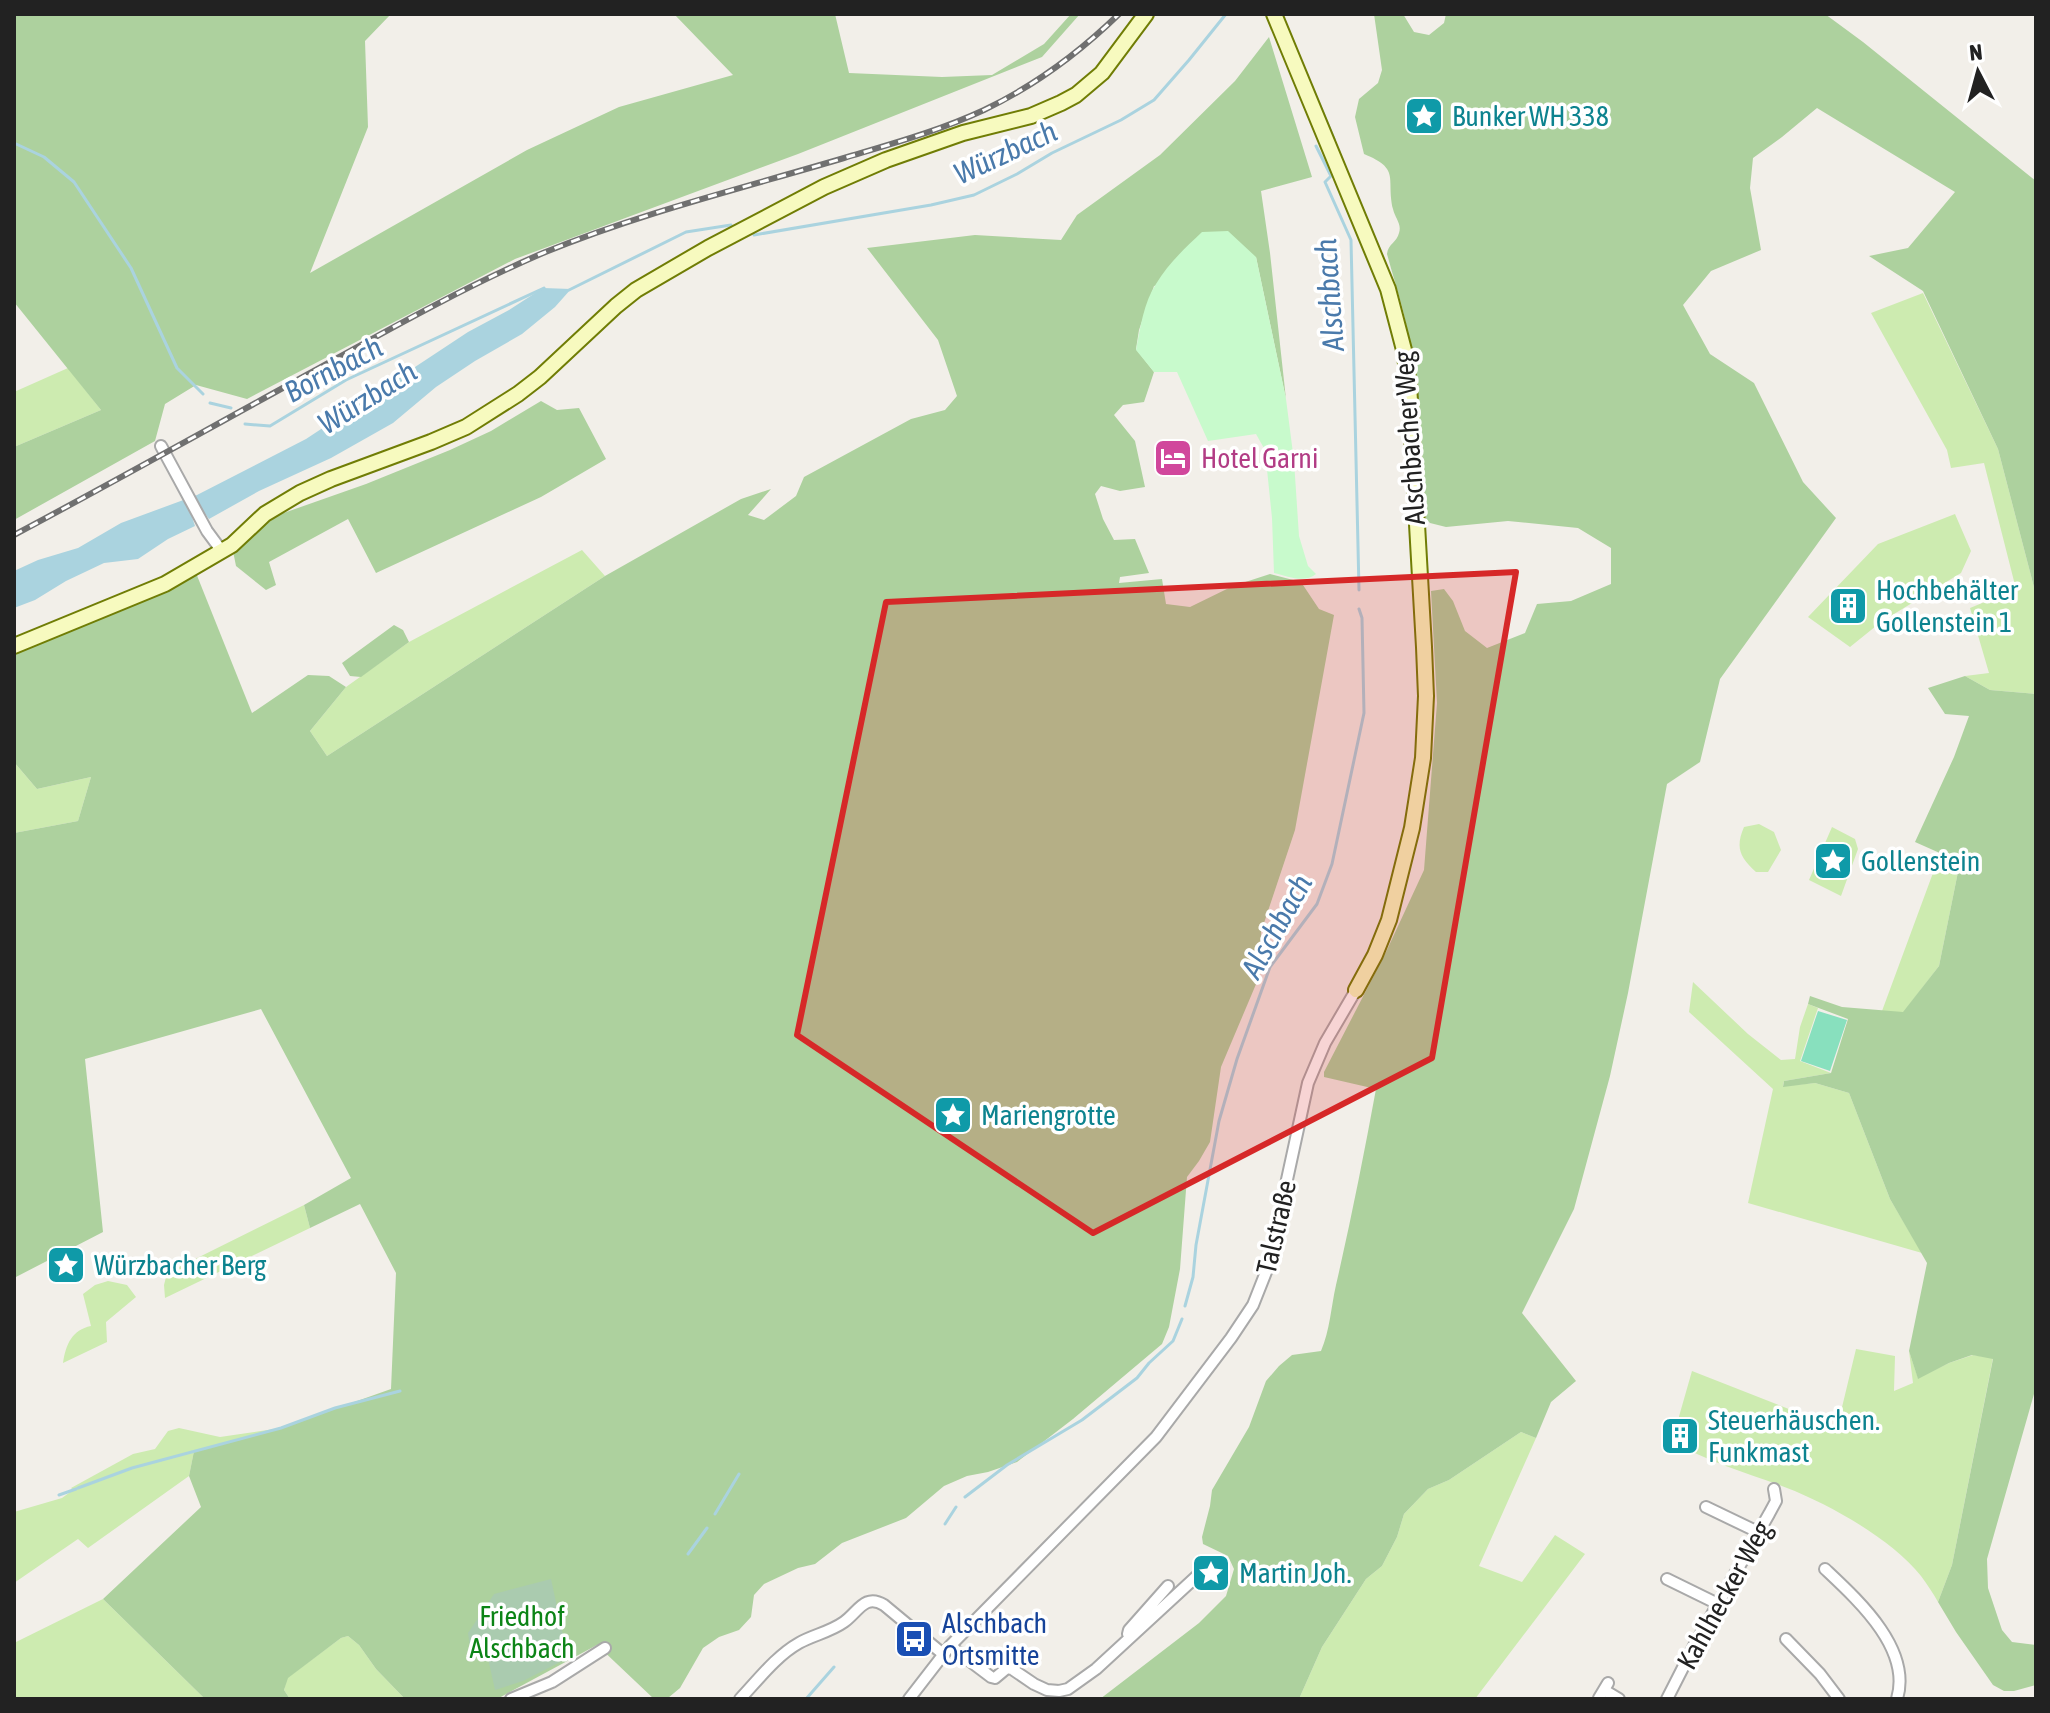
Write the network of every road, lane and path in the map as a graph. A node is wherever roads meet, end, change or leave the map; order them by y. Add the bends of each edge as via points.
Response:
1 (1146, 14) edge
2 (1274, 14) edge
3 (161, 446) dead end
4 (221, 550) junction
5 (14, 646) edge
6 (1424, 647) joint
7 (1356, 990) joint
8 (1774, 1489) dead end
9 (1706, 1507) dead end
10 (1758, 1532) junction
11 (1210, 1564) dead end
12 (1825, 1569) dead end
13 (1668, 1579) dead end
14 (1168, 1586) dead end
15 (1718, 1604) junction
16 (1786, 1639) dead end
17 (1126, 1641) junction
18 (605, 1648) dead end
19 (947, 1650) junction
20 (1603, 1690) edge
21 (511, 1699) edge
22 (740, 1699) edge
23 (909, 1699) edge
24 (1619, 1699) edge
25 (1667, 1699) edge
26 (1839, 1699) edge
27 (1897, 1699) edge

1 - 4 main road via 1102,73 1068,99 1031,116 886,160 697,254 636,290 507,402 466,427 300,493
2 - 6 main road, Alschbacher Weg via 1377,259 1397,320 1409,384
3 - 4 street
4 - 5 main road via 165,584
6 - 7 main road, Talstraße via 1423,758 1412,828 1386,927
7 - 19 street, Talstraße via 1308,1083 1268,1267 1253,1305 1156,1437
8 - 10 street, Kahlhecker Weg via 1776,1501
9 - 10 street
10 - 15 street, Kahlhecker Weg
11 - 17 street
12 - 27 street via 1892,1645 1901,1675
13 - 15 street
14 - 17 street via 1129,1630
15 - 25 street, Kahlhecker Weg
16 - 26 street
17 - 19 street via 1080,1682 1059,1691 1034,1684 1012,1669 991,1677
18 - 21 street via 552,1682
19 - 22 street via 884,1605 868,1601 835,1628 786,1652
19 - 23 street, Talstraße
20 - 24 street

